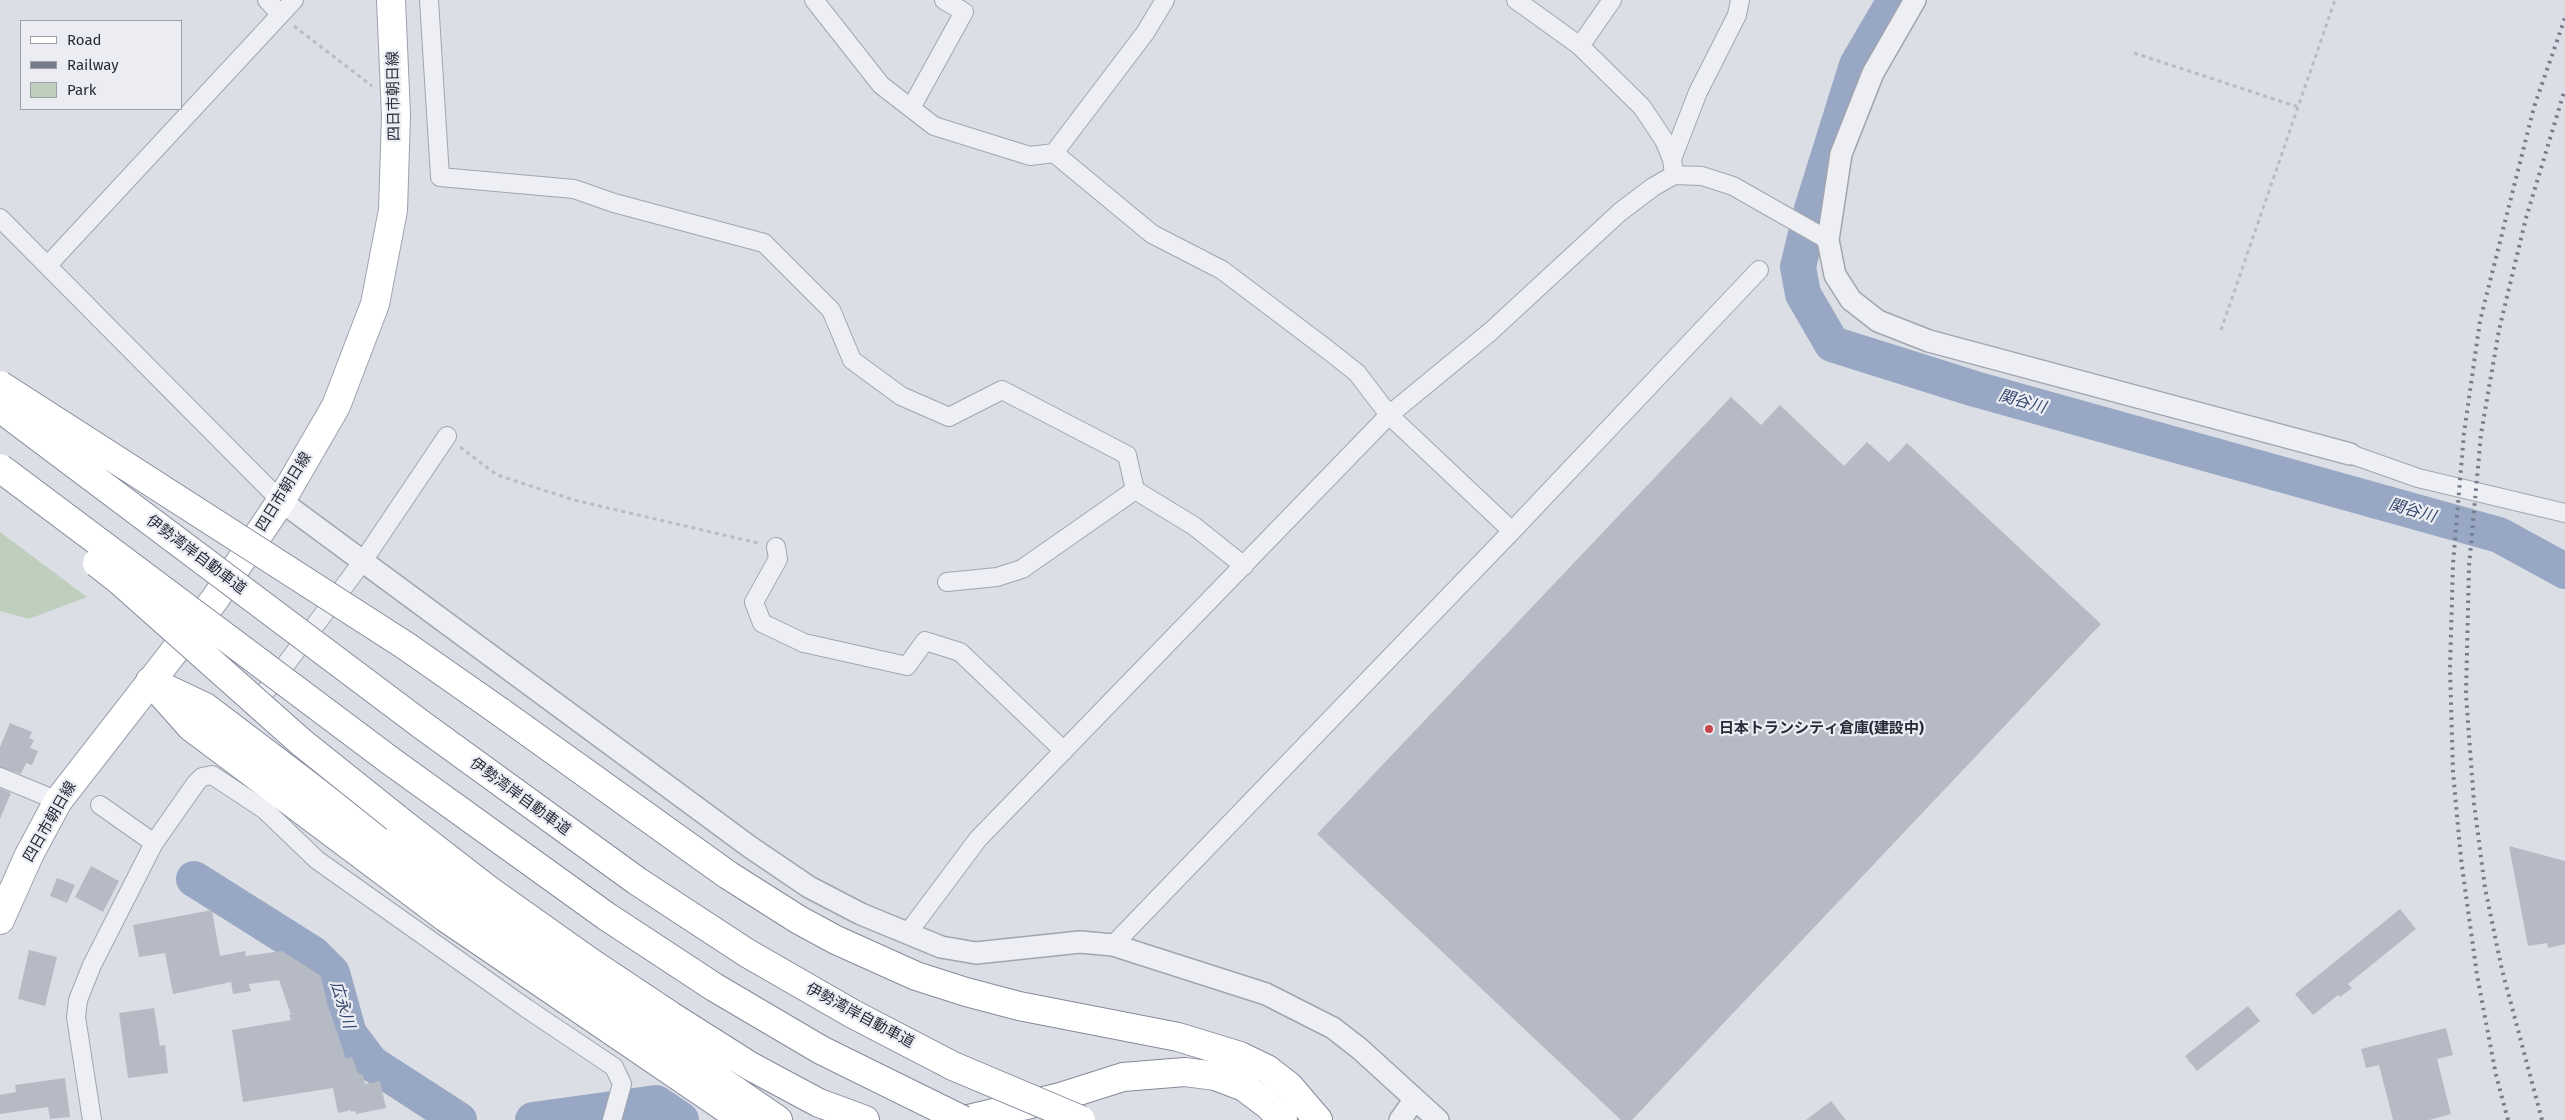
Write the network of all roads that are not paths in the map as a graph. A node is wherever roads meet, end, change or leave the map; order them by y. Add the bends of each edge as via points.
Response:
1 (267, 0) edge
2 (294, 0) edge
3 (391, 0) edge
4 (429, 0) edge
5 (814, 0) edge
6 (944, 0) edge
7 (1165, 0) edge
8 (1516, 0) edge
9 (1612, 0) edge
10 (1740, 0) edge
11 (1915, 0) edge
12 (280, 14) junction
13 (1580, 46) junction
14 (911, 108) junction
15 (1054, 153) junction
16 (1673, 167) junction
17 (0, 218) edge
18 (1821, 235) junction
19 (48, 265) junction
20 (1760, 270) dead end
21 (0, 386) edge
22 (0, 408) edge
23 (1389, 415) junction
24 (447, 436) road end
25 (2350, 454) joint
26 (0, 468) edge
27 (0, 490) edge
28 (1136, 490) junction
29 (280, 501) junction
30 (2565, 513) edge
31 (1512, 531) junction
32 (776, 547) road end
33 (363, 561) junction
34 (1244, 566) junction
35 (947, 582) dead end
36 (150, 681) junction
37 (254, 708) dead end
38 (1064, 751) junction
39 (0, 777) edge
40 (58, 801) junction
41 (271, 801) junction
42 (100, 805) dead end
43 (154, 842) junction
44 (0, 920) edge
45 (907, 934) junction
46 (1113, 945) junction
47 (1414, 1099) junction
48 (92, 1120) edge
49 (612, 1120) edge
50 (743, 1120) edge
51 (778, 1120) edge
52 (865, 1120) edge
53 (964, 1120) edge
54 (1081, 1120) edge
55 (1283, 1120) edge
56 (1318, 1120) edge
57 (1400, 1120) edge
58 (1438, 1120) edge

1 - 12 street
2 - 12 street
3 - 29 main road, 四日市朝日線 via 396,115 393,210 374,304 336,406
4 - 28 street via 440,177 574,189 614,203 764,243 831,310 852,360 901,396 949,417 1002,390 1127,455
5 - 14 street via 881,85
6 - 14 street via 964,12
7 - 15 street
8 - 13 street
9 - 13 street
10 - 16 street via 1737,15 1698,92
11 - 18 street via 1873,73 1841,154
12 - 19 street
13 - 16 street via 1642,107 1664,140
14 - 15 street via 934,126 1030,156
15 - 23 street via 1152,234 1222,270 1328,350 1357,374
16 - 18 street via 1733,186
16 - 23 street via 1490,332
17 - 19 street
18 - 25 street via 1850,300 1878,321 1929,341
19 - 29 street
20 - 31 street
21 - 56 main road, bridge via 406,646 728,875 799,920 875,959 958,990 1019,1006 1178,1036 1240,1056 1267,1069 1289,1086
22 - 54 main road, 伊勢湾岸自動車道, bridge via 422,725 637,881 747,953 853,1014 953,1066
23 - 31 street
23 - 34 street
24 - 33 street
25 - 30 street via 2418,478
26 - 53 main road, bridge via 392,762 606,916 714,987 821,1050
27 - 52 main road, bridge via 120,580 300,742 490,891 590,962 750,1066 819,1103
28 - 34 street via 1194,526
28 - 35 street via 1022,569 997,577
29 - 33 street
29 - 36 main road, 四日市朝日線 via 215,599
31 - 46 street
32 - 38 street via 778,559 754,602 762,623 804,643 907,666 925,641 960,652
33 - 37 street
33 - 45 street via 808,887
34 - 38 street
36 - 40 main road, 四日市朝日線
36 - 41 main road via 191,727
36 - 51 main road via 205,708 463,903
38 - 45 street via 978,839
39 - 40 street
40 - 44 main road, 四日市朝日線
41 - 43 street via 212,775 202,777
41 - 49 street via 317,860 614,1067 622,1084
41 - 50 main road
42 - 43 street
43 - 48 street via 92,965 78,1000 76,1017
45 - 46 street via 941,947 976,953 1080,942
46 - 47 street via 1266,994 1306,1012 1360,1049
47 - 57 street
47 - 58 street
53 - 55 main road via 1060,1097 1123,1077 1185,1072 1215,1076 1244,1087

